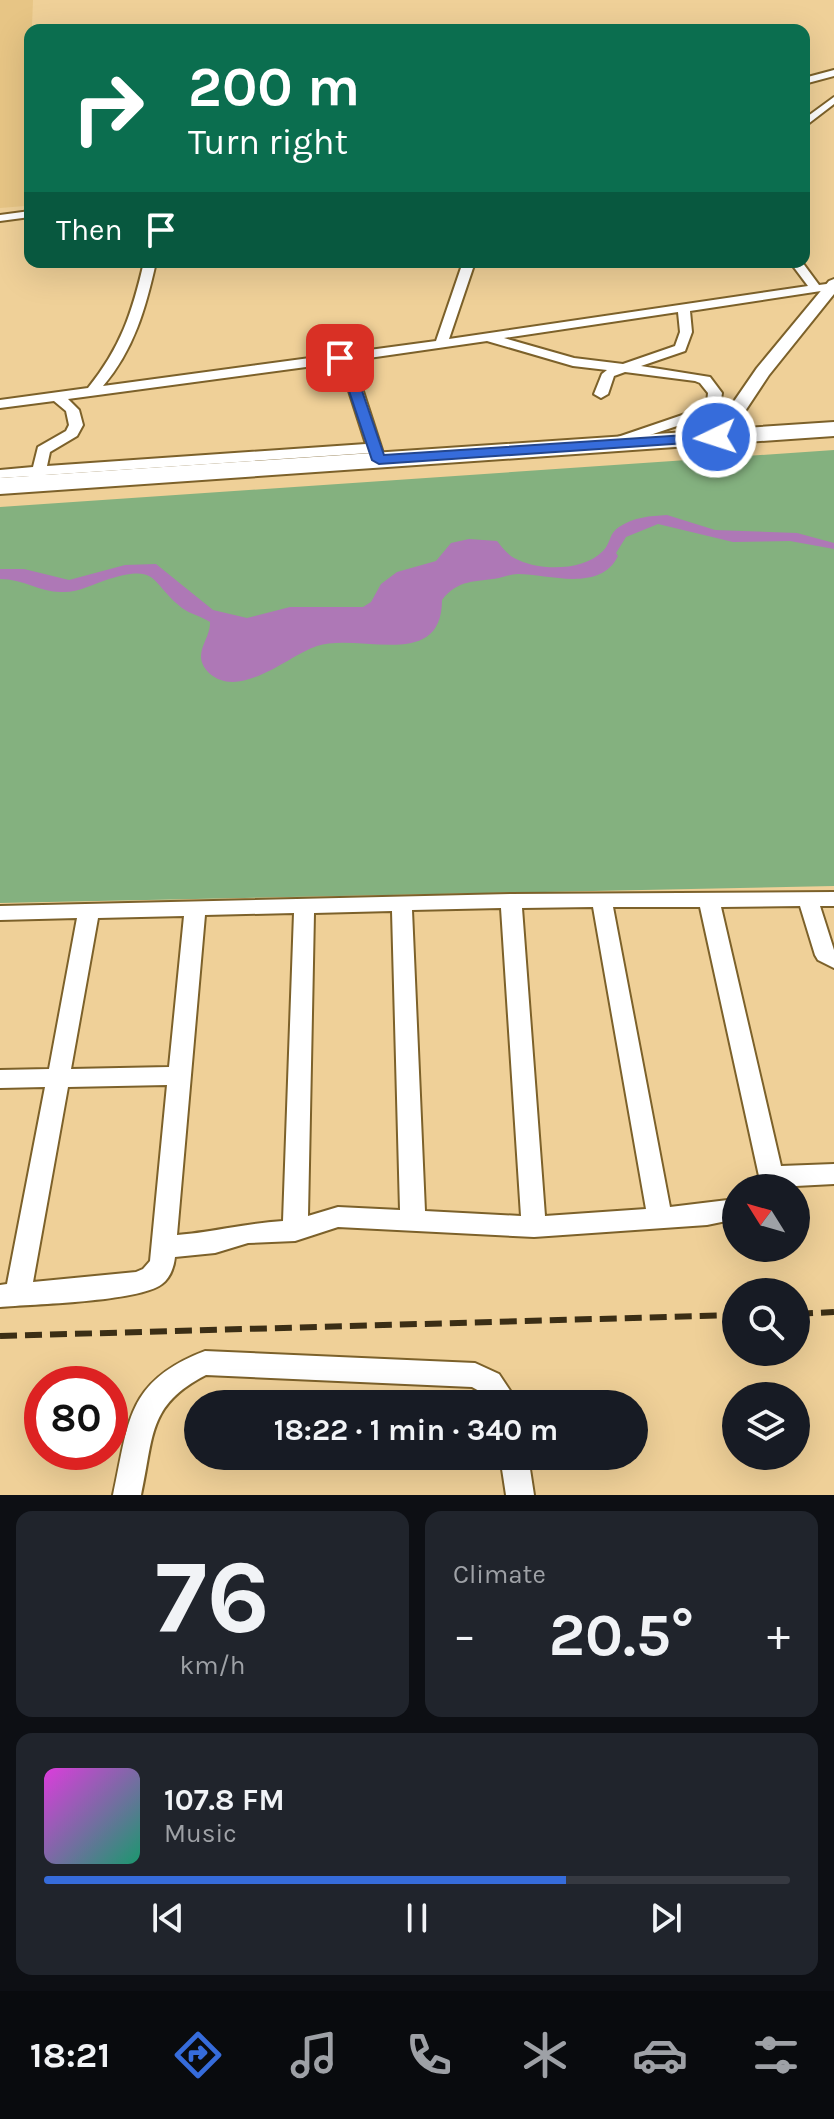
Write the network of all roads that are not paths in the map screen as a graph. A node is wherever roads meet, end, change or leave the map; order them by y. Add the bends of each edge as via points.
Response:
1 (833, 75) edge
2 (810, 80) edge
3 (834, 100) edge
4 (810, 118) edge
5 (24, 215) edge
6 (0, 218) edge
7 (24, 225) edge
8 (0, 226) edge
9 (149, 268) edge
10 (467, 268) edge
11 (803, 268) edge
12 (827, 287) edge
13 (684, 307) junction
14 (484, 337) junction
15 (441, 344) junction
16 (340, 358) junction
17 (619, 369) junction
18 (94, 389) junction
19 (601, 394) dead end
20 (56, 395) junction
21 (0, 404) edge
22 (834, 429) edge
23 (720, 433) junction
24 (834, 437) edge
25 (607, 445) junction
26 (376, 454) junction
27 (0, 474) edge
28 (38, 477) junction
29 (0, 486) edge
30 (0, 493) edge
31 (808, 899) junction
32 (834, 899) edge
33 (709, 900) junction
34 (511, 901) junction
35 (602, 901) junction
36 (402, 904) junction
37 (304, 906) junction
38 (195, 910) junction
39 (89, 911) junction
40 (0, 913) edge
41 (834, 960) edge
42 (179, 1076) junction
43 (60, 1077) junction
44 (0, 1079) edge
45 (768, 1174) edge
46 (834, 1174) edge
47 (810, 1177) edge
48 (722, 1211) edge
49 (660, 1218) junction
50 (413, 1222) junction
51 (534, 1227) junction
52 (295, 1231) junction
53 (166, 1247) junction
54 (9, 1296) edge
55 (495, 1390) edge
56 (516, 1470) edge
57 (127, 1495) edge
58 (520, 1495) edge

1 - 2 street
3 - 4 street
5 - 6 street
7 - 8 street
9 - 18 street via 126,348
10 - 15 street
11 - 12 street
12 - 13 street
12 - 23 street
13 - 14 street
13 - 17 street via 681,348
14 - 15 street
14 - 17 street via 563,360
15 - 16 street
16 - 18 street
16 - 26 street
17 - 19 street via 604,379
17 - 25 street via 702,379 716,400 695,417
18 - 20 street
20 - 21 street
20 - 28 street via 69,405 76,425 43,450
22 - 23 highway
23 - 24 highway
23 - 25 highway
23 - 30 highway
25 - 26 highway
26 - 28 highway
27 - 28 street
28 - 29 highway
31 - 32 street
31 - 33 street
31 - 41 street via 825,955
33 - 35 street
33 - 45 street
34 - 35 street
34 - 36 street
34 - 51 street
35 - 49 street
36 - 37 street
36 - 50 street
37 - 38 street
37 - 52 street
38 - 39 street
38 - 42 street
39 - 40 street
39 - 43 street
42 - 43 street
42 - 53 street
43 - 44 street
43 - 54 street
46 - 47 street
48 - 49 street
49 - 51 street
50 - 51 street
50 - 52 street via 338,1217
52 - 53 street
53 - 54 street via 162,1265 144,1280
55 - 57 street via 475,1375 205,1363 172,1380 150,1402
56 - 58 street

